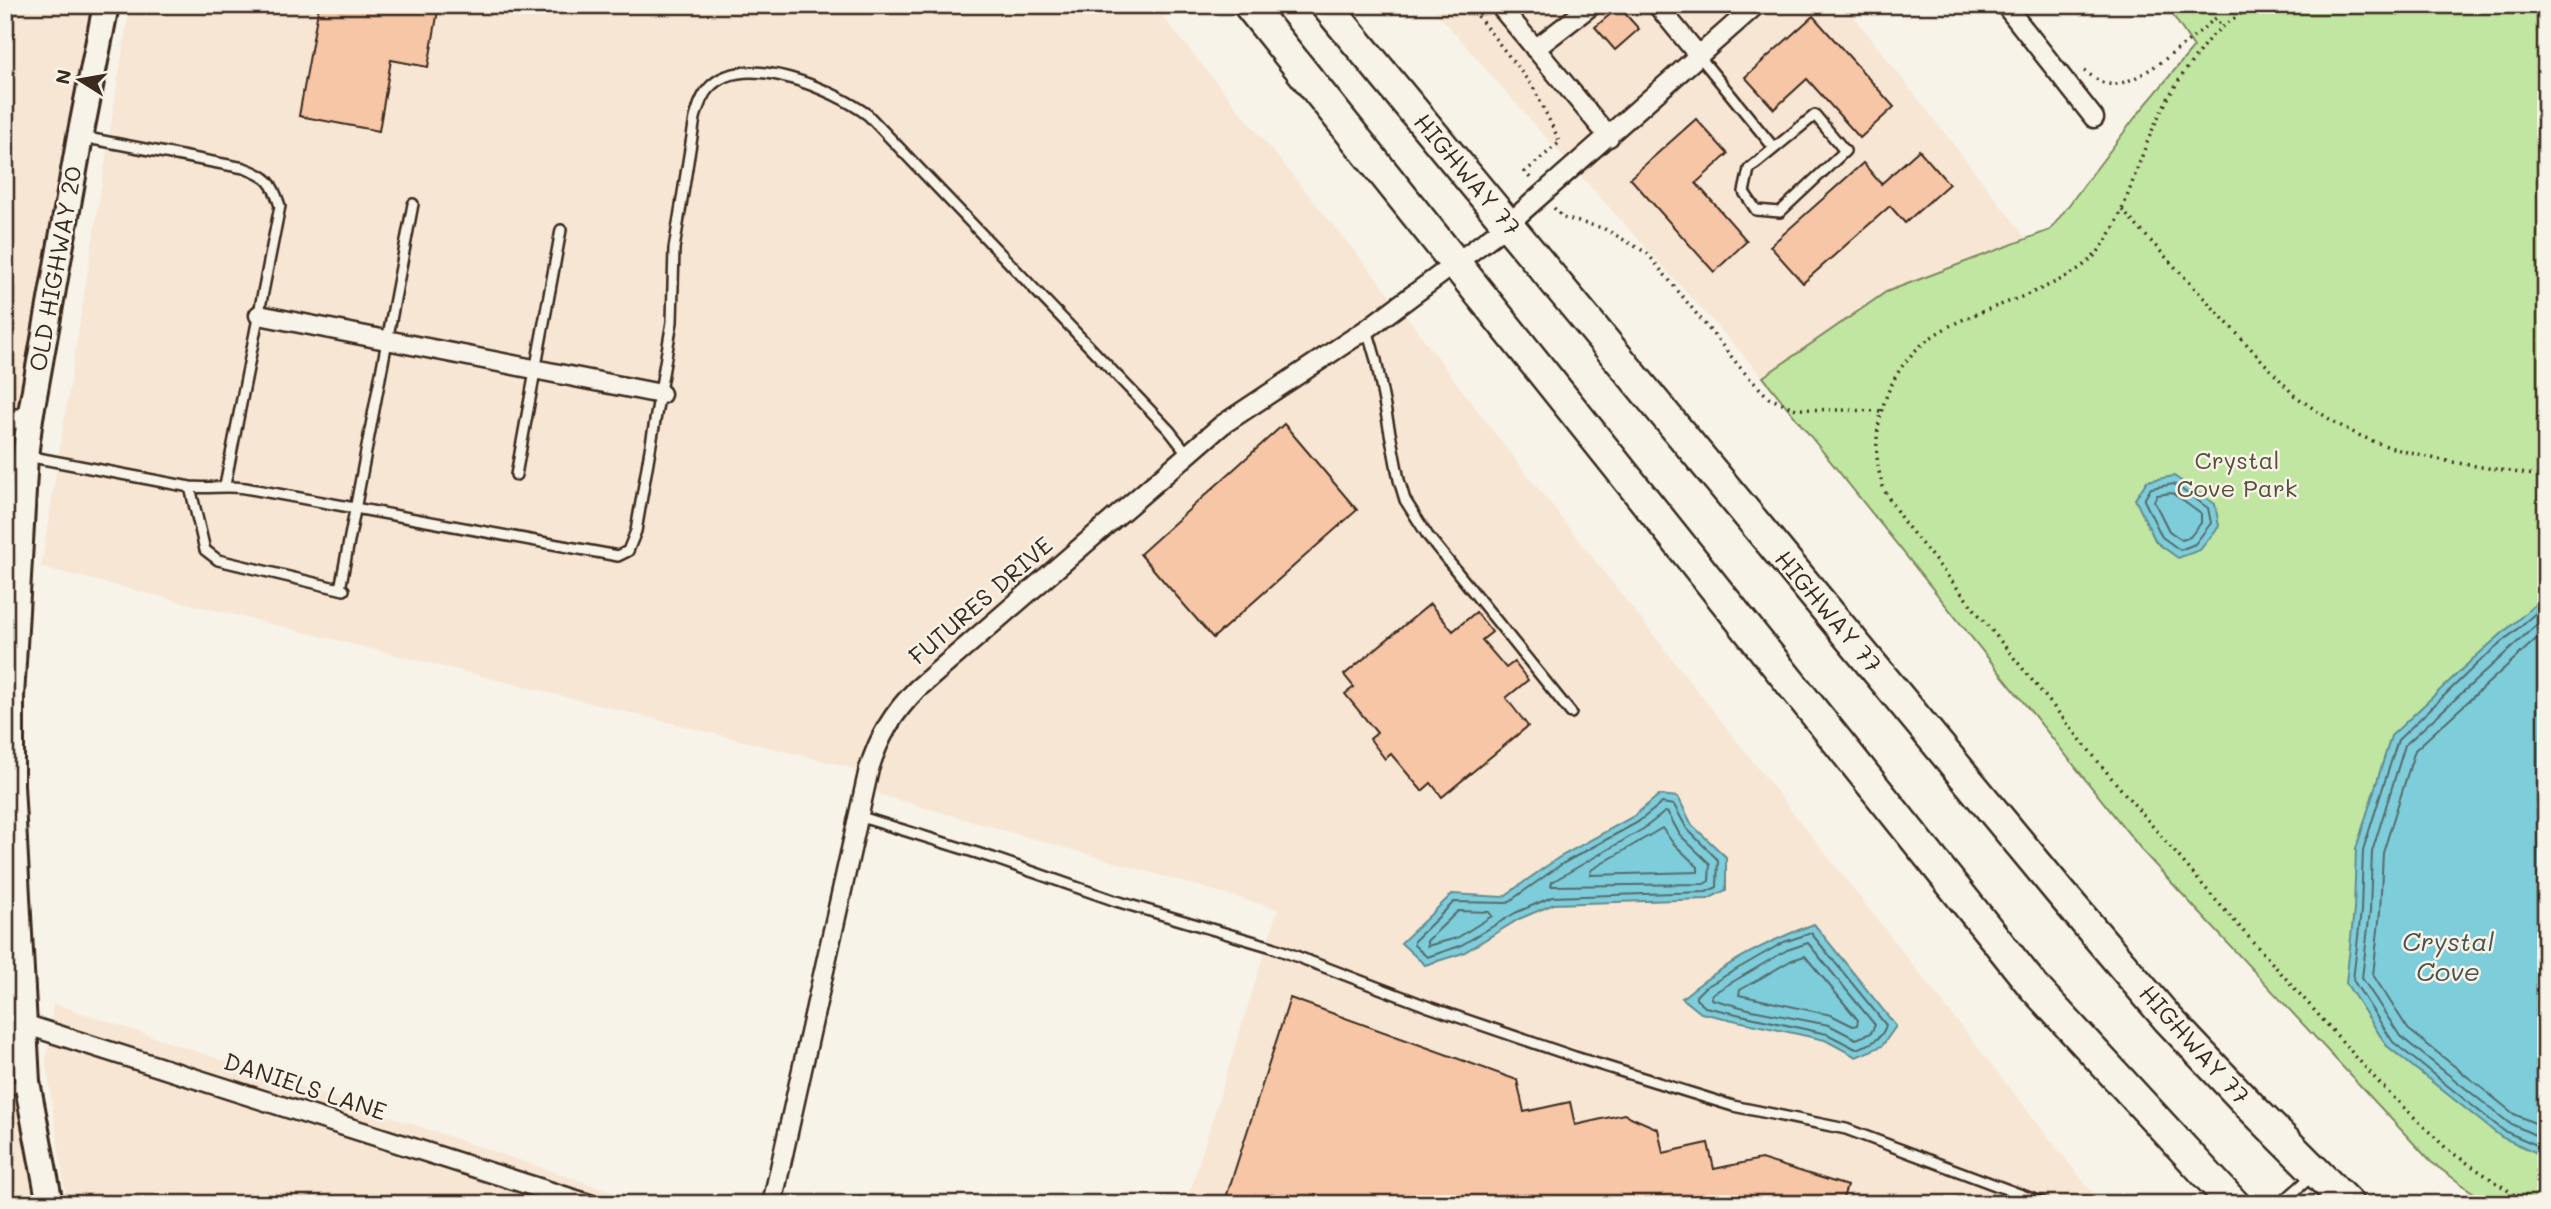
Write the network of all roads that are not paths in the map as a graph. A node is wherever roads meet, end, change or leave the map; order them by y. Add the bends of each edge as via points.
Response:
1 (106, 5) edge
2 (1249, 5) edge
3 (1326, 5) edge
4 (1592, 5) edge
5 (1657, 5) edge
6 (1756, 5) edge
7 (2006, 5) edge
8 (1502, 6) edge
9 (1535, 49) junction
10 (1699, 56) junction
11 (2094, 118) dead end
12 (80, 137) junction
13 (1609, 137) junction
14 (1774, 148) junction
15 (413, 204) dead end
16 (1507, 225) junction
17 (561, 230) dead end
18 (1455, 263) junction
19 (258, 314) junction
20 (1367, 329) junction
21 (387, 340) junction
22 (536, 369) junction
23 (661, 394) junction
24 (30, 418) junction
25 (5, 419) edge
26 (1188, 453) junction
27 (26, 456) junction
28 (516, 475) dead end
29 (225, 485) junction
30 (190, 487) junction
31 (356, 507) junction
32 (8, 697) edge
33 (1571, 713) dead end
34 (858, 816) junction
35 (14, 1020) edge
36 (16, 1087) edge
37 (2316, 1173) junction
38 (50, 1204) edge
39 (589, 1204) edge
40 (772, 1204) edge
41 (2046, 1204) edge
42 (2234, 1204) edge
43 (2280, 1204) edge
44 (2348, 1204) edge

1 - 12 main road, OLD HIGHWAY 20
2 - 18 highway
3 - 16 highway, HIGHWAY 77
4 - 9 street
5 - 10 street
6 - 10 street, FUTURES DRIVE
7 - 11 street
8 - 9 street
9 - 13 street
10 - 13 street, FUTURES DRIVE
10 - 14 lane
12 - 19 lane via 264,175 280,206
12 - 24 main road, OLD HIGHWAY 20
13 - 16 street, FUTURES DRIVE
14 - 14 lane via 1815,115 1844,151 1780,212 1756,210 1744,192 1749,169
15 - 21 lane
16 - 18 street, FUTURES DRIVE
16 - 37 highway, HIGHWAY 77 via 2069,903 2168,1019
17 - 22 lane
18 - 20 street, FUTURES DRIVE
18 - 42 highway via 2033,986
19 - 21 street
19 - 29 lane
20 - 26 street, FUTURES DRIVE via 1248,407
20 - 33 lane via 1405,500 1428,536
21 - 22 street
21 - 31 lane
22 - 23 street
22 - 28 lane
23 - 26 lane via 672,322 674,249 701,99 719,80 741,71 768,73 830,92 868,115
23 - 31 lane via 636,531 628,551 618,555
24 - 25 street
24 - 27 main road, OLD HIGHWAY 20
26 - 34 street, FUTURES DRIVE via 905,701 880,737
27 - 30 lane
27 - 32 main road, OLD HIGHWAY 20
29 - 30 lane
29 - 31 lane
30 - 31 lane via 205,550 218,560 343,589
32 - 35 main road, OLD HIGHWAY 20
34 - 40 street, FUTURES DRIVE
34 - 41 lane via 1272,947 1588,1062 1733,1106 1846,1129
35 - 36 main road, OLD HIGHWAY 20
35 - 39 street, DANIELS LANE
36 - 38 main road, OLD HIGHWAY 20
37 - 43 lane
37 - 44 highway, HIGHWAY 77

